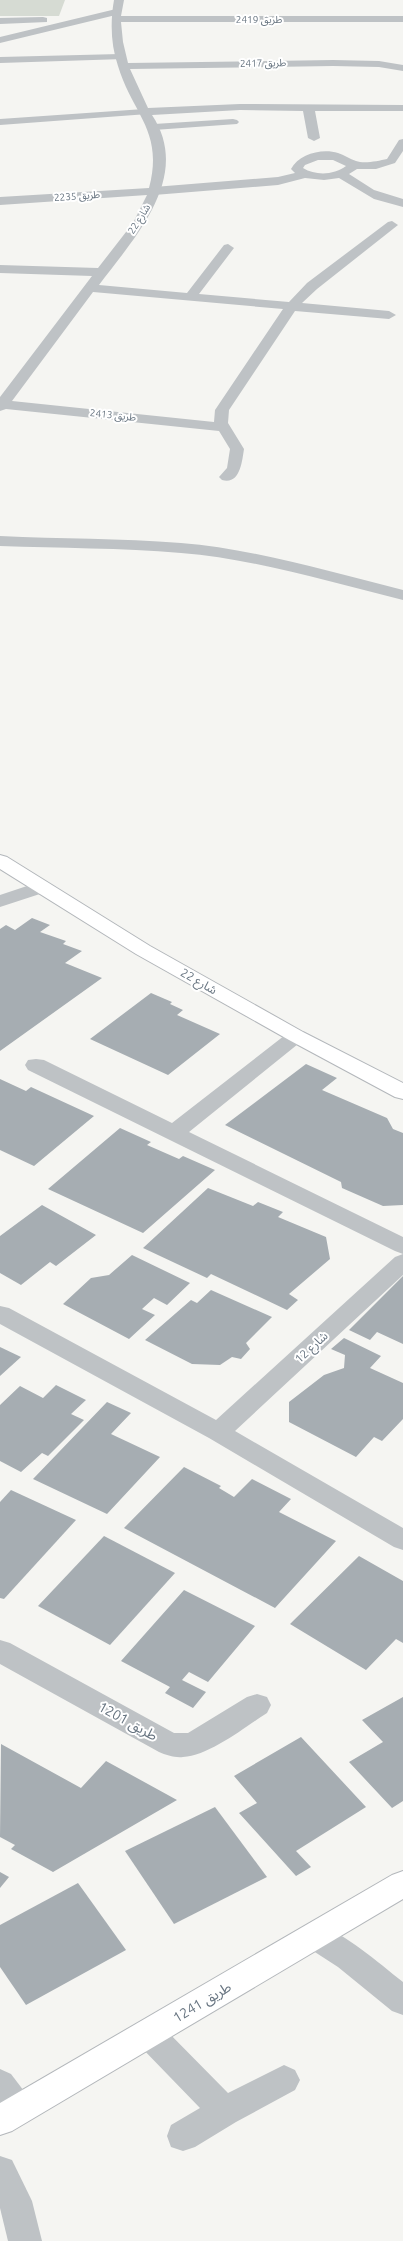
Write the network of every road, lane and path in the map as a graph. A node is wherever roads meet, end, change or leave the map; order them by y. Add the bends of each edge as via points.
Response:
1 (117, 10) edge
2 (403, 19) edge
3 (0, 21) edge
4 (65, 24) junction
5 (0, 40) edge
6 (0, 60) edge
7 (121, 61) junction
8 (403, 68) edge
9 (308, 106) junction
10 (403, 108) edge
11 (144, 112) junction
12 (0, 122) edge
13 (233, 122) dead end
14 (154, 127) junction
15 (314, 138) dead end
16 (403, 142) edge
17 (352, 165) junction
18 (306, 174) junction
19 (342, 174) junction
20 (154, 191) junction
21 (0, 201) edge
22 (403, 203) edge
23 (392, 225) dead end
24 (228, 248) dead end
25 (0, 269) edge
26 (100, 272) junction
27 (89, 288) junction
28 (191, 296) junction
29 (291, 306) junction
30 (389, 315) dead end
31 (1, 405) edge
32 (223, 427) junction
33 (228, 477) dead end
34 (0, 541) edge
35 (403, 595) edge
36 (0, 862) edge
37 (42, 887) junction
38 (0, 901) edge
39 (296, 1036) junction
40 (36, 1064) dead end
41 (403, 1092) edge
42 (174, 1133) junction
43 (403, 1246) edge
44 (403, 1262) edge
45 (0, 1314) edge
46 (218, 1432) junction
47 (403, 1540) edge
48 (0, 1651) edge
49 (257, 1705) dead end
50 (403, 1884) edge
51 (315, 1936) junction
52 (403, 2002) edge
53 (148, 2034) junction
54 (284, 2080) dead end
55 (0, 2084) edge
56 (224, 2111) junction
57 (9, 2114) edge
58 (183, 2136) dead end
59 (0, 2171) edge
60 (25, 2241) edge

1 - 2 street, طريق 2419
1 - 4 street, طريق 2419
1 - 7 street, شارع 22
3 - 4 street via 50,20
4 - 5 street, طريق 2419
6 - 7 street, طريق 2417
7 - 8 street, طريق 2417 via 303,62 379,64
7 - 11 street, شارع 22
9 - 10 street
9 - 11 street via 240,106
9 - 15 street
11 - 12 street
11 - 14 street, شارع 22
13 - 14 street
14 - 20 street, شارع 22 via 160,160 159,176
16 - 17 street via 391,161 376,165
17 - 18 street via 349,160 343,158 316,156 304,160 298,166 297,169
17 - 19 street via 350,170
18 - 19 street, طريق 2235
18 - 20 street, طريق 2235 via 278,181
19 - 22 street via 359,188 383,199
20 - 21 street, طريق 2235
20 - 26 street, شارع 22 via 148,209
23 - 29 street via 312,286
24 - 28 street
25 - 26 street
26 - 27 street, شارع 22
27 - 28 street
27 - 31 street, شارع 22
28 - 29 street
29 - 30 street
29 - 32 street via 222,410
31 - 32 street, طريق 2413
32 - 33 street via 237,449 234,468
34 - 35 street via 182,548 288,566
36 - 37 street, شارع 22
37 - 38 street
37 - 39 street, شارع 22 via 143,950
39 - 41 street, شارع 22
39 - 42 street
40 - 42 street
42 - 43 street
44 - 46 street, شارع 12
45 - 46 street
46 - 47 street
48 - 49 street, طريق 1201 via 169,1744 183,1746 197,1742
50 - 51 street, طريق 1241
51 - 52 street via 349,1958
51 - 53 street, طريق 1241
53 - 56 street
53 - 57 street, طريق 1241
54 - 56 street
55 - 57 street
56 - 58 street
59 - 60 street via 15,2201

